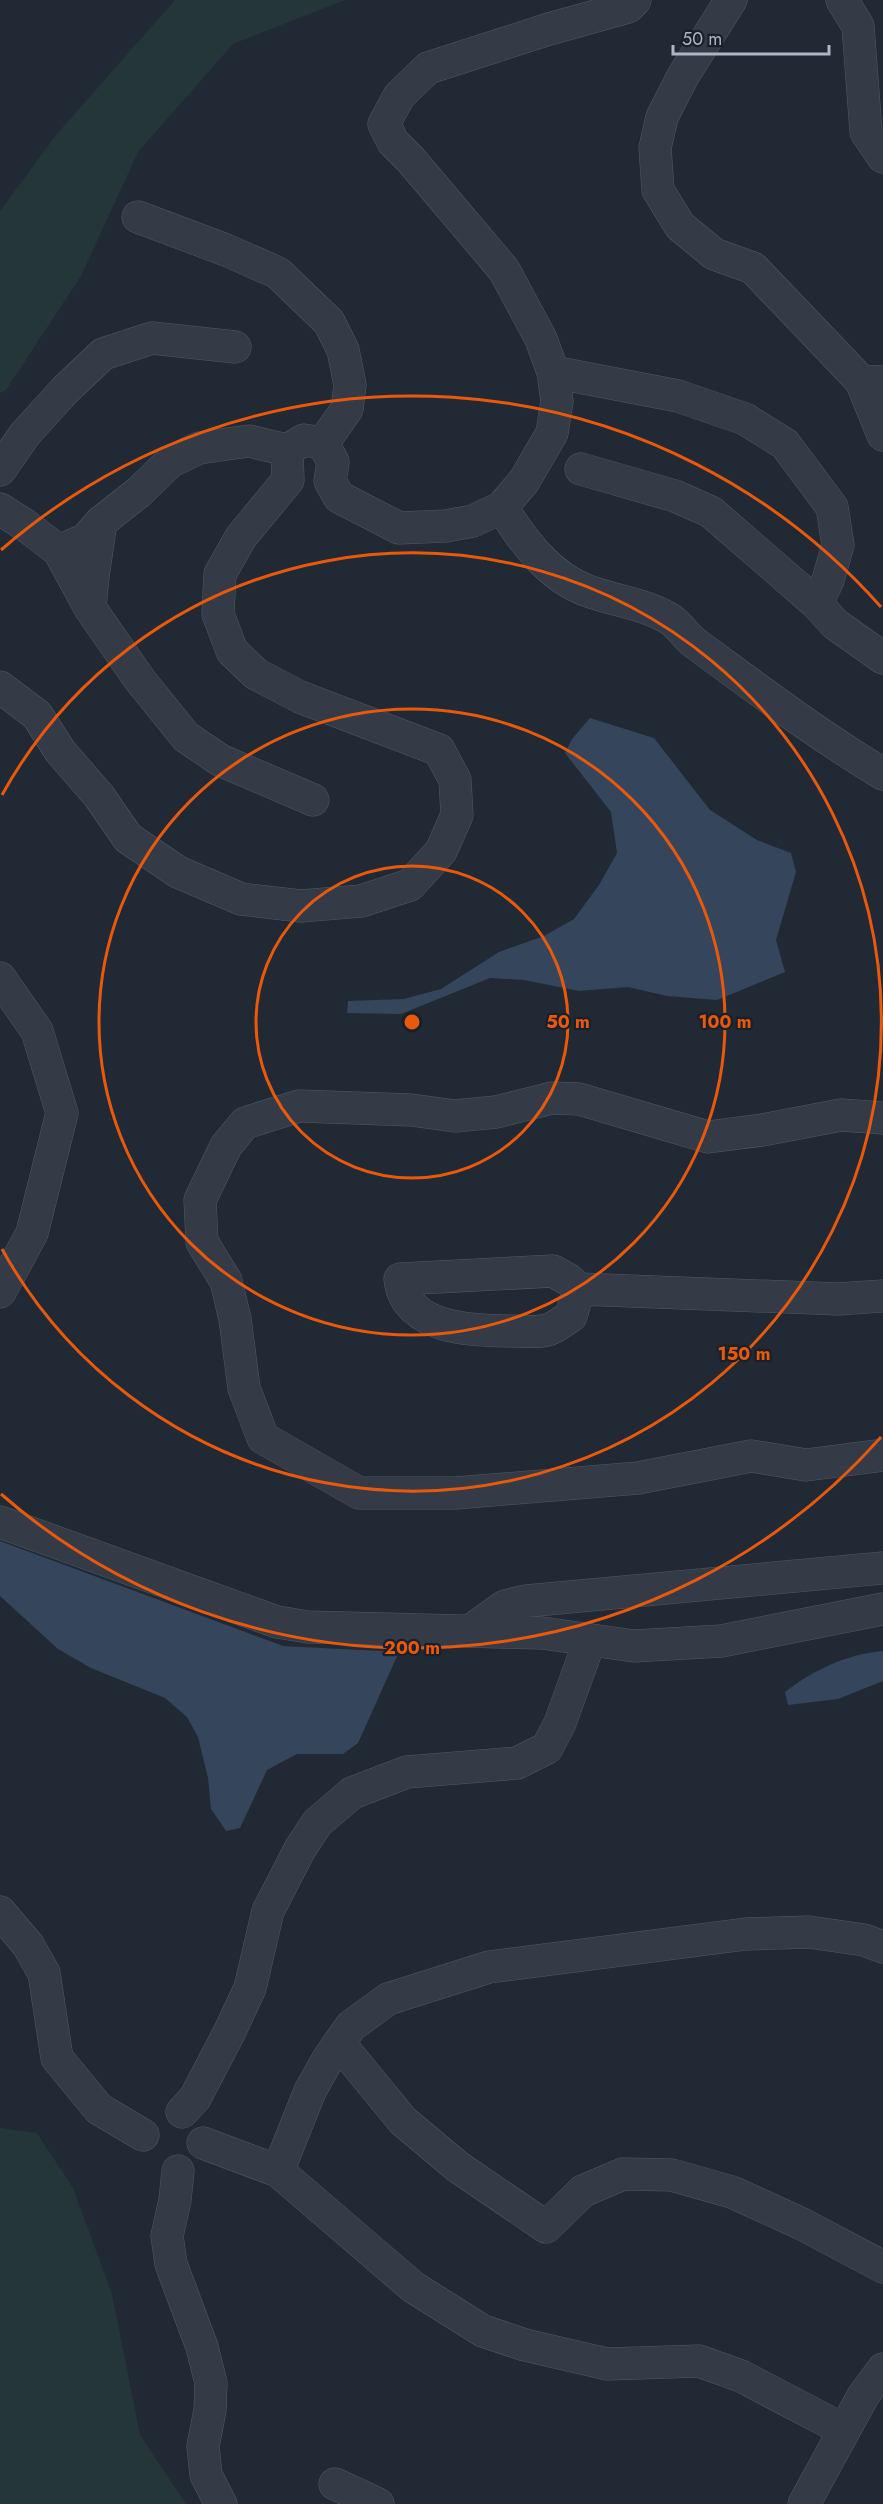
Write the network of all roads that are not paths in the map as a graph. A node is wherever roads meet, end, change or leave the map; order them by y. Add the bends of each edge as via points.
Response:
1 (635, 0) edge
2 (731, 0) edge
3 (843, 0) edge
4 (883, 157) edge
5 (138, 217) dead end
6 (235, 347) dead end
7 (553, 372) junction
8 (872, 381) edge
9 (883, 435) edge
10 (323, 443) junction
11 (287, 465) junction
12 (581, 469) dead end
13 (0, 470) edge
14 (330, 481) junction
15 (502, 507) junction
16 (0, 510) edge
17 (101, 522) junction
18 (59, 551) junction
19 (817, 604) junction
20 (90, 608) junction
21 (883, 658) edge
22 (0, 687) edge
23 (883, 774) edge
24 (313, 800) dead end
25 (0, 978) edge
26 (883, 1118) edge
27 (579, 1289) junction
28 (0, 1292) edge
29 (883, 1296) edge
30 (883, 1455) edge
31 (0, 1522) edge
32 (883, 1568) edge
33 (883, 1609) edge
34 (470, 1631) junction
35 (590, 1640) junction
36 (0, 1912) edge
37 (883, 1947) edge
38 (339, 2043) junction
39 (182, 2112) junction
40 (144, 2135) junction
41 (203, 2143) junction
42 (178, 2171) junction
43 (278, 2171) junction
44 (883, 2267) edge
45 (883, 2369) edge
46 (844, 2430) junction
47 (335, 2484) dead end
48 (221, 2504) edge
49 (378, 2504) edge
50 (804, 2504) edge

1 - 7 street via 628,7 428,68 399,96 384,124 393,142 504,270 541,339
2 - 8 street via 662,117 655,148 658,190 680,226 714,254 753,268
3 - 4 street via 858,26 867,132
5 - 10 street via 278,273 328,322 343,350 350,385 347,409
6 - 13 street via 152,338 103,354 25,434
7 - 15 street via 557,401 552,433 524,481
7 - 19 street via 678,396 745,419 785,444 832,507 838,545
8 - 9 street
10 - 11 street via 304,440
10 - 14 street via 333,462
11 - 14 street via 303,488
11 - 17 street via 249,441 198,448 170,462
11 - 22 street via 220,574 218,614 232,651 256,674 300,697 439,750 455,780 457,815 441,851 410,885 361,901 301,906 241,899 178,872 128,838 37,715
12 - 19 street via 675,496 711,512
14 - 15 street via 339,497 399,528 474,521
15 - 23 street via 521,539 564,578 586,590 646,608 670,620 693,642 847,753
16 - 18 street
17 - 18 street via 86,539
17 - 20 street
18 - 20 street
19 - 21 street via 835,624
20 - 24 street via 186,737 220,760
25 - 28 street via 37,1031 62,1113 32,1233
26 - 30 street via 841,1115 708,1137 579,1099 552,1098 496,1112 455,1116 411,1110 299,1106 245,1123 226,1146 200,1200 202,1242 226,1281 244,1388 263,1438 359,1493 456,1492 638,1478 751,1456 806,1465
27 - 27 street via 571,1316 546,1331 486,1331 439,1324 414,1308 401,1290 400,1279 553,1271
27 - 29 street via 838,1299
31 - 34 street via 277,1622 308,1627
32 - 34 street via 526,1601 505,1606
33 - 35 street via 721,1641 634,1646
34 - 35 street via 542,1633
35 - 39 street via 547,1748 517,1763 407,1772 352,1793 317,1823 268,1911 250,1988 229,2033 195,2097
36 - 40 street via 28,1945 44,1973 57,2058 99,2109
37 - 38 street via 864,1940 809,1932 746,1934 489,1967 388,1998 351,2026
38 - 43 street via 310,2091
38 - 44 street via 403,2121 458,2168 546,2227 583,2191 623,2174 672,2175 732,2192
39 - 40 street via 162,2113 154,2118
39 - 41 street via 198,2124
40 - 42 street via 151,2162 159,2168
41 - 42 street via 195,2162
41 - 43 street
42 - 48 street via 167,2236 171,2264 211,2383 203,2446 206,2475
43 - 46 street via 413,2287 483,2331 525,2346 607,2364 699,2361 741,2376
45 - 46 street
46 - 50 street
47 - 49 street

